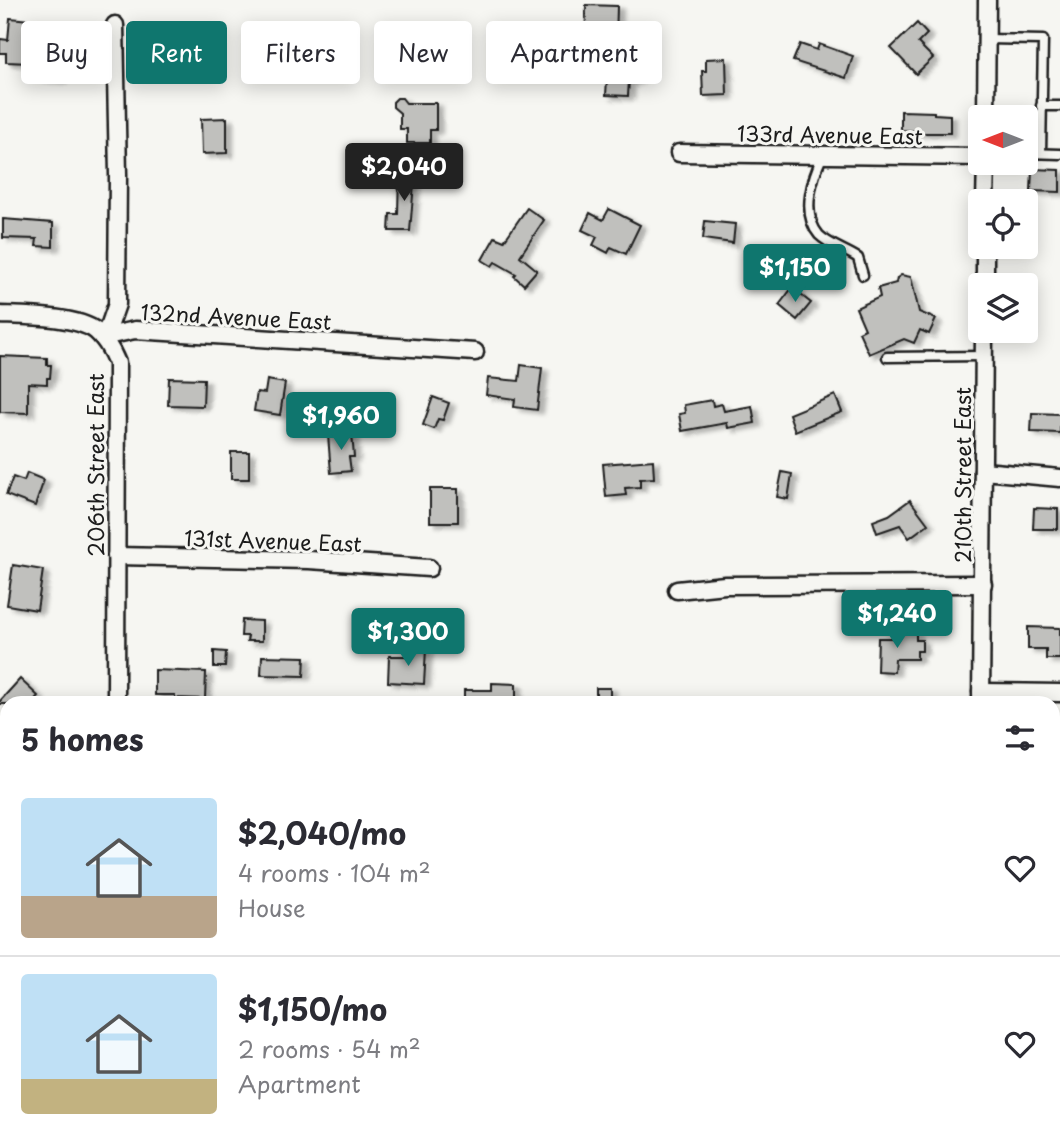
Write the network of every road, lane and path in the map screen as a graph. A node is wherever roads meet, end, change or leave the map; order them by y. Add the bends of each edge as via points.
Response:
1 (987, 0) edge
2 (116, 25) dead end
3 (987, 39) junction
4 (986, 105) edge
5 (1041, 106) junction
6 (1060, 106) edge
7 (679, 153) dead end
8 (1041, 153) joint
9 (1060, 154) edge
10 (824, 155) junction
11 (968, 157) edge
12 (863, 275) dead end
13 (0, 315) edge
14 (102, 337) junction
15 (984, 343) edge
16 (475, 352) dead end
17 (984, 356) junction
18 (887, 357) dead end
19 (984, 471) junction
20 (1060, 478) edge
21 (116, 556) junction
22 (429, 568) dead end
23 (982, 584) junction
24 (677, 590) dead end
25 (1060, 693) edge
26 (116, 696) edge
27 (981, 696) edge
28 (1013, 696) edge

1 - 3 street
2 - 14 street via 117,304
3 - 4 street
3 - 5 lane via 1043,40
5 - 6 lane
5 - 8 lane
7 - 10 street, 133rd Avenue East
8 - 9 lane
10 - 11 street, 133rd Avenue East
10 - 12 lane via 812,177 812,220 819,234 858,258
13 - 14 street via 82,323
14 - 16 street, 132nd Avenue East via 135,330
14 - 21 street, 206th Street East via 117,363
15 - 17 street, 210th Street East
17 - 18 lane
17 - 19 street, 210th Street East
19 - 20 street
19 - 23 street, 210th Street East
21 - 22 street, 131st Avenue East
21 - 26 street, 206th Street East
23 - 24 street via 757,584
23 - 27 street, 210th Street East
25 - 28 street

